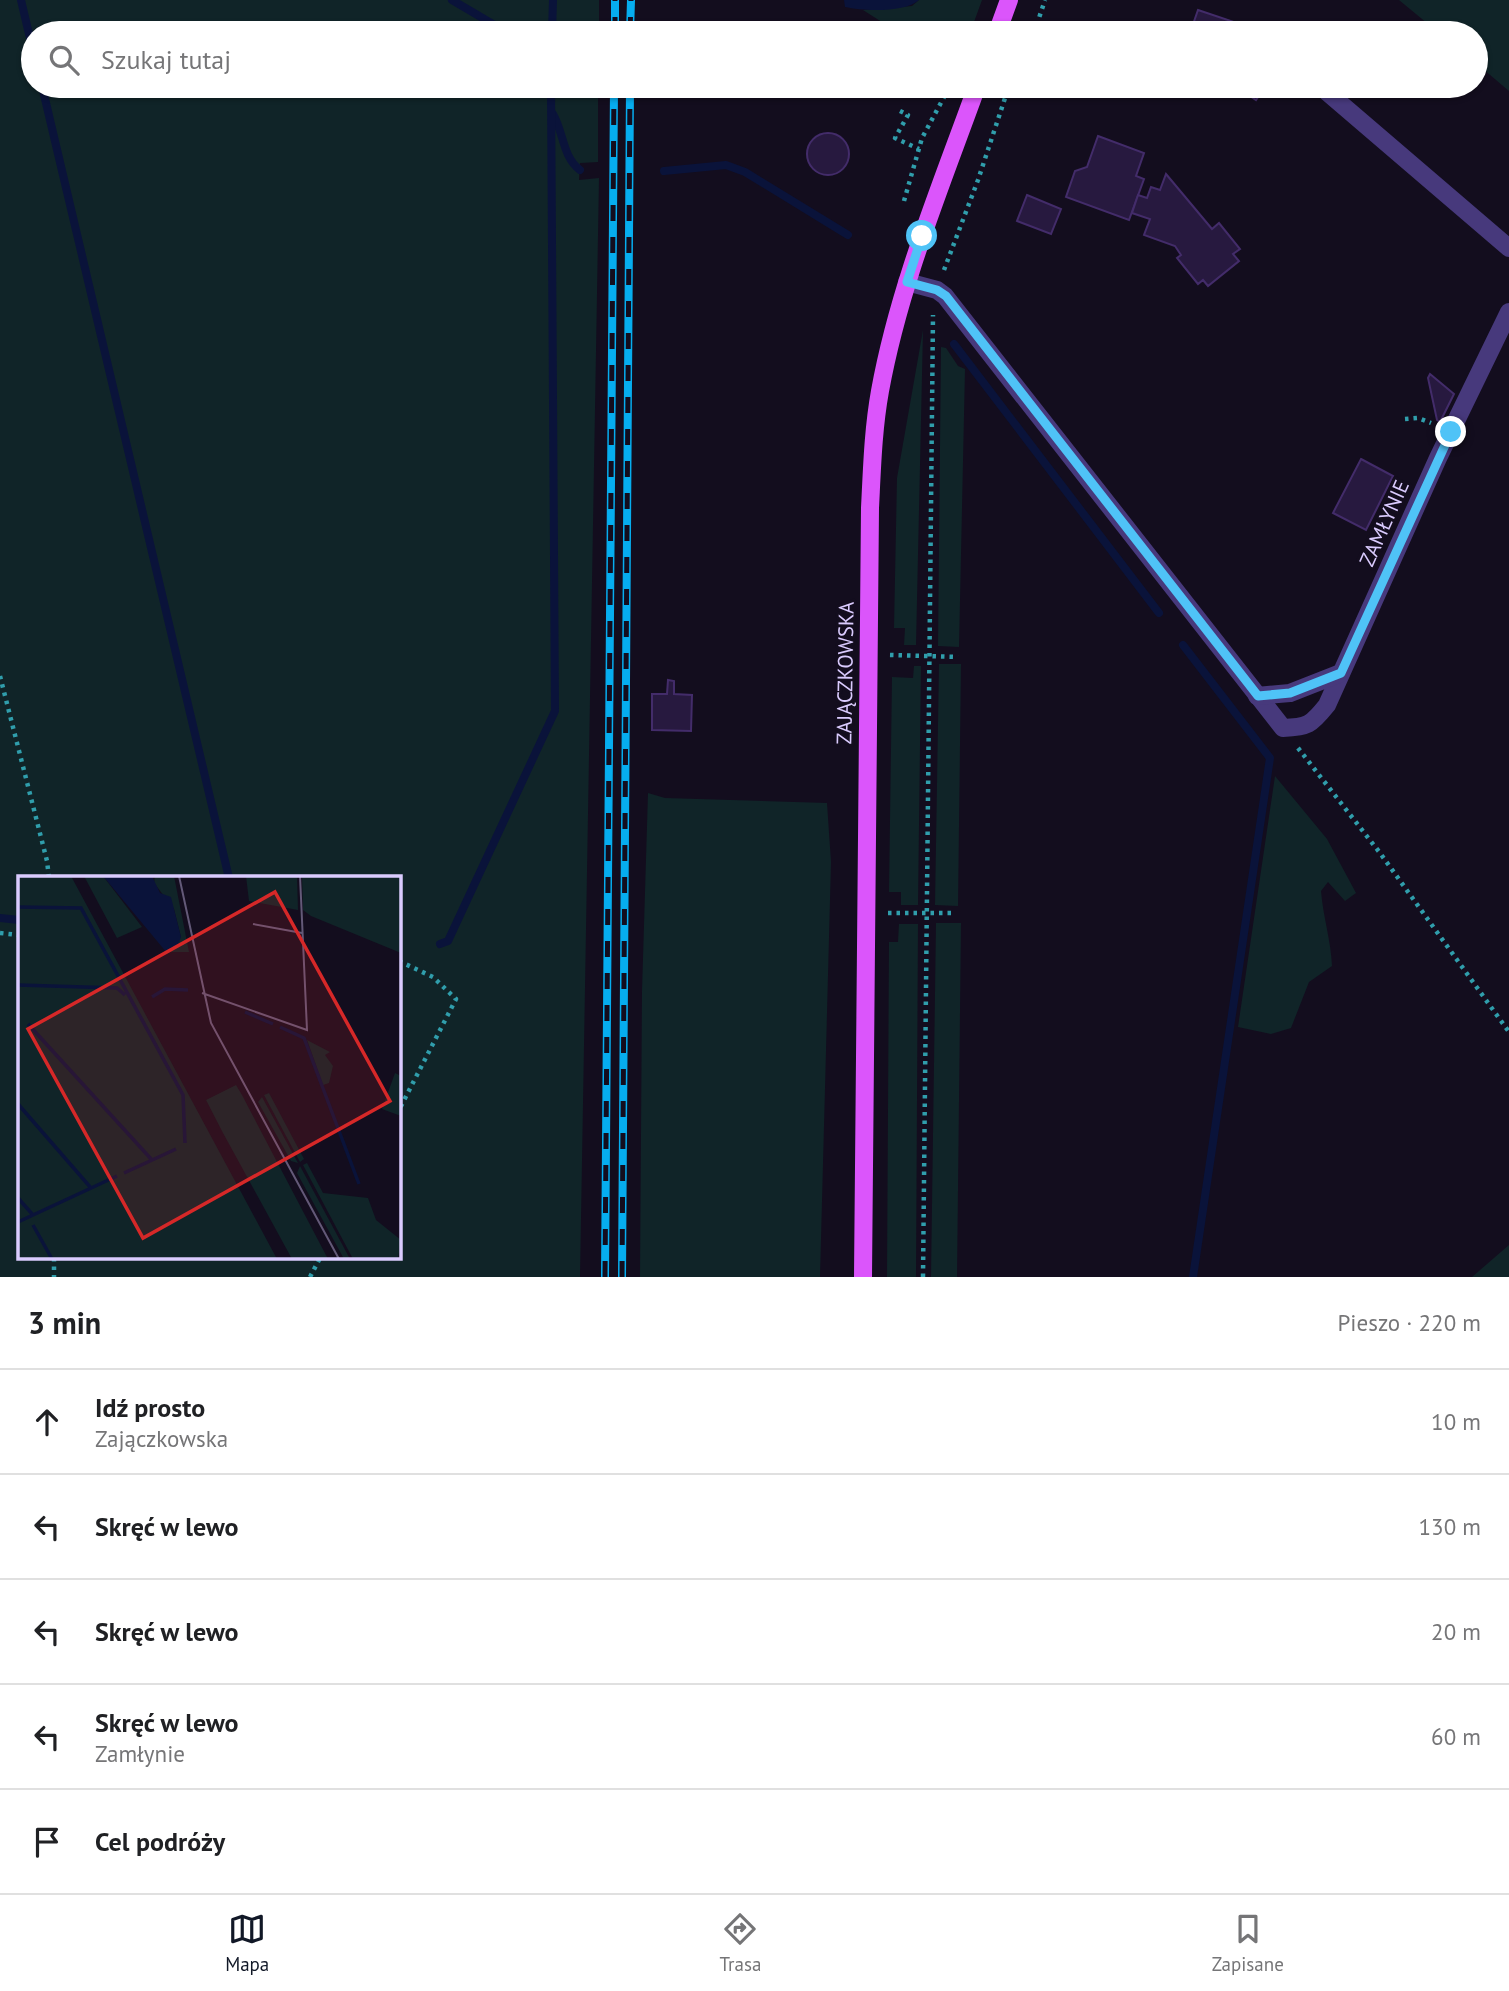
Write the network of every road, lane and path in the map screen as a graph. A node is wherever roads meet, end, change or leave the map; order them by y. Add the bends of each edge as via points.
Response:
1 (1009, 0) edge
2 (1045, 0) edge
3 (1001, 21) edge
4 (1038, 21) edge
5 (944, 98) edge
6 (973, 98) edge
7 (1005, 98) edge
8 (1334, 98) edge
9 (900, 111) dead end
10 (919, 149) junction
11 (904, 201) dead end
12 (1509, 248) edge
13 (942, 275) dead end
14 (907, 282) junction
15 (933, 305) dead end
16 (1509, 312) edge
17 (869, 654) junction
18 (929, 656) junction
19 (958, 657) dead end
20 (1341, 673) junction
21 (0, 676) edge
22 (1258, 696) junction
23 (1283, 728) junction
24 (49, 876) edge
25 (866, 913) junction
26 (927, 914) junction
27 (956, 914) dead end
28 (0, 933) edge
29 (18, 935) edge
30 (401, 962) edge
31 (1509, 1032) edge
32 (401, 1106) edge
33 (319, 1260) edge
34 (310, 1277) edge
35 (863, 1277) edge
36 (923, 1277) edge

1 - 3 main road
2 - 4 path
5 - 10 path
6 - 14 main road, ZAJĄCZKOWSKA
7 - 13 path
8 - 12 street
9 - 10 path via 908,115 895,138
10 - 11 path
14 - 17 main road, ZAJĄCZKOWSKA via 882,381 873,446
14 - 22 street via 946,296
15 - 18 path
16 - 20 street, ZAMŁYNIE
17 - 18 path
17 - 25 main road, ZAJĄCZKOWSKA
18 - 19 path
18 - 26 path
20 - 22 street via 1290,693
20 - 23 street, ZAMŁYNIE via 1314,722
21 - 24 path
22 - 23 street
23 - 31 path
25 - 26 path
25 - 35 main road, ZAJĄCZKOWSKA
26 - 27 path
26 - 36 path
28 - 29 path
30 - 32 path via 433,977 456,999
33 - 34 path

